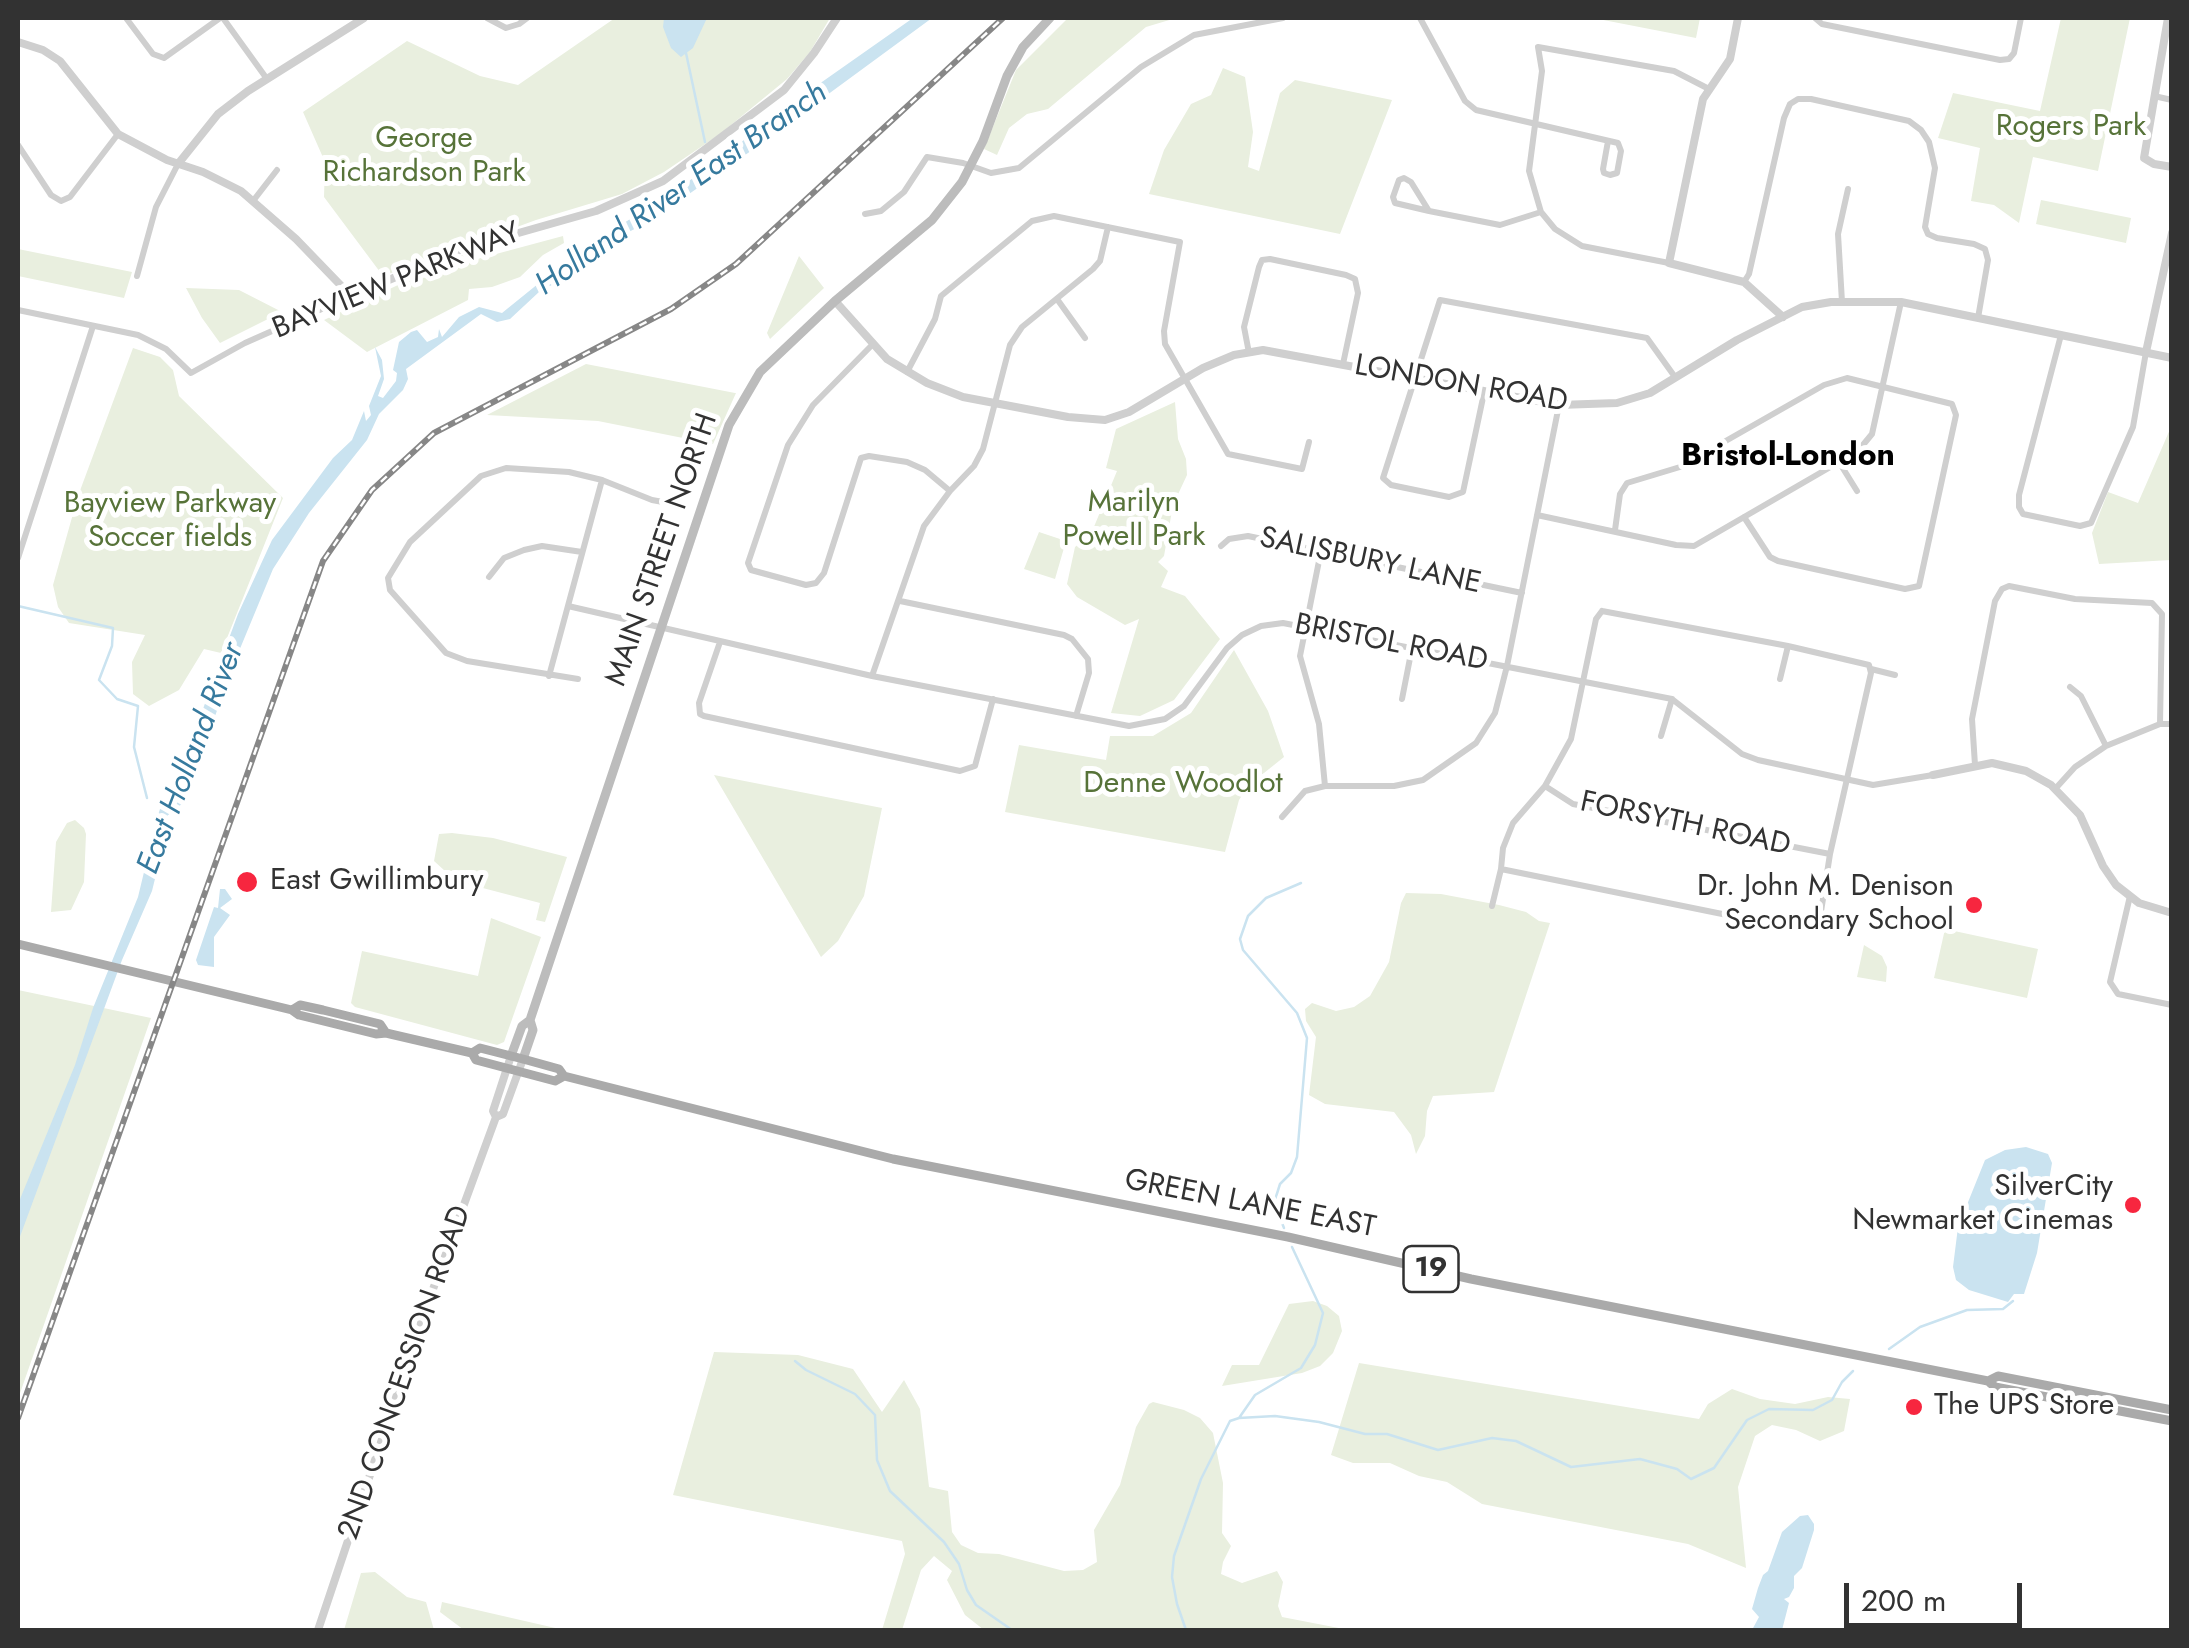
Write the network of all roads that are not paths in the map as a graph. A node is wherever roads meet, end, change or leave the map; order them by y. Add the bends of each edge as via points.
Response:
1 (126, 18) edge
2 (221, 18) edge
3 (364, 18) edge
4 (487, 18) edge
5 (527, 18) edge
6 (837, 18) edge
7 (1050, 18) edge
8 (1284, 18) edge
9 (1420, 18) edge
10 (1738, 18) edge
11 (1815, 18) edge
12 (2021, 18) edge
13 (2168, 18) edge
14 (18, 42) edge
15 (268, 78) junction
16 (1710, 89) junction
17 (2152, 96) junction
18 (2172, 100) edge
19 (1534, 123) junction
20 (118, 134) junction
21 (1608, 141) junction
22 (18, 145) edge
23 (25, 156) junction
24 (18, 162) edge
25 (178, 164) junction
26 (970, 166) junction
27 (2172, 167) edge
28 (277, 170) dead end
29 (1848, 190) dead end
30 (253, 201) junction
31 (1429, 211) junction
32 (1541, 212) junction
33 (865, 214) dead end
34 (1108, 227) junction
35 (2172, 233) edge
36 (1669, 263) junction
37 (136, 276) dead end
38 (1744, 282) junction
39 (351, 296) junction
40 (1057, 299) junction
41 (834, 301) junction
42 (1842, 302) junction
43 (1901, 302) junction
44 (18, 310) edge
45 (1783, 317) junction
46 (1978, 318) junction
47 (93, 326) junction
48 (2061, 335) junction
49 (1085, 338) dead end
50 (872, 345) junction
51 (1249, 352) junction
52 (2146, 352) junction
53 (2172, 358) edge
54 (1343, 364) junction
55 (907, 372) junction
56 (1414, 377) junction
57 (1674, 378) junction
58 (1186, 381) junction
59 (1882, 387) junction
60 (1484, 392) junction
61 (996, 402) junction
62 (1560, 405) junction
63 (1309, 442) dead end
64 (1839, 462) junction
65 (602, 480) junction
66 (950, 491) junction
67 (1857, 491) dead end
68 (684, 506) dead end
69 (1538, 515) junction
70 (1744, 517) junction
71 (1615, 530) junction
72 (1221, 546) dead end
73 (1322, 551) junction
74 (582, 552) junction
75 (18, 558) edge
76 (488, 576) dead end
77 (1522, 593) junction
78 (900, 601) junction
79 (568, 606) junction
80 (1304, 627) junction
81 (663, 628) junction
82 (720, 642) junction
83 (1788, 646) junction
84 (1412, 648) junction
85 (1508, 666) junction
86 (1871, 669) junction
87 (1895, 674) dead end
88 (549, 676) junction
89 (872, 676) junction
90 (578, 679) dead end
91 (1780, 679) dead end
92 (1584, 682) junction
93 (2070, 687) dead end
94 (1402, 699) dead end
95 (993, 700) junction
96 (1672, 700) junction
97 (1076, 716) junction
98 (2160, 724) junction
99 (2172, 724) edge
100 (1662, 736) dead end
101 (2106, 746) junction
102 (1975, 765) junction
103 (1933, 775) joint
104 (1846, 778) junction
105 (1325, 786) junction
106 (1545, 786) junction
107 (2056, 788) junction
108 (1282, 817) dead end
109 (1830, 854) junction
110 (1501, 868) junction
111 (2130, 896) junction
112 (1492, 906) dead end
113 (2172, 913) edge
114 (18, 944) edge
115 (2172, 1005) edge
116 (530, 1020) junction
117 (472, 1054) junction
118 (511, 1056) junction
119 (523, 1058) junction
120 (506, 1068) junction
121 (519, 1070) junction
122 (564, 1076) junction
123 (496, 1117) junction
124 (1988, 1380) junction
125 (2172, 1410) edge
126 (2172, 1421) edge
127 (318, 1630) edge

1 - 2 street via 153,54 164,58
2 - 15 street
3 - 15 street
4 - 5 street via 506,28
6 - 39 street, BAYVIEW PARKWAY via 784,90 662,181 596,211 462,249
7 - 26 main road, MAIN STREET NORTH via 1023,46
8 - 26 street via 1194,35 1141,67 1025,164 991,173
9 - 19 street via 1471,106
10 - 16 street via 1730,58
11 - 12 street via 2000,60 2014,53
13 - 17 street
14 - 20 street via 60,61
15 - 25 street via 218,114
16 - 19 street via 1674,71 1538,47 1542,71
16 - 36 street
17 - 18 street
17 - 27 street via 2144,158
19 - 21 street
19 - 32 street via 1529,172
20 - 23 street via 65,200 51,195
20 - 25 street
21 - 21 street via 1621,151 1617,173 1610,175 1603,170
22 - 23 street
23 - 24 street
25 - 30 street via 224,181
25 - 37 street via 156,207
26 - 33 street via 927,157 904,192 881,211
26 - 41 main road, MAIN STREET NORTH via 932,220
28 - 30 street
29 - 42 street via 1838,234
30 - 39 street
31 - 31 street via 1411,182 1400,180 1395,203
31 - 32 street via 1500,225
32 - 36 street via 1582,246
34 - 40 street via 1100,260
34 - 55 street via 1054,216 1032,220 938,295 935,319
34 - 58 street via 1180,242 1164,337
35 - 52 street
36 - 38 street
38 - 45 street
38 - 46 street via 1784,118 1790,104 1811,99 1922,130 1934,168 1924,227 1936,238 1984,249 1988,260
39 - 47 street, BAYVIEW PARKWAY via 190,373 156,342
40 - 49 street
40 - 61 street via 1014,337
41 - 50 street, LONDON ROAD
41 - 81 main road, MAIN STREET NORTH via 760,372 729,426
42 - 43 street, LONDON ROAD
42 - 45 street, LONDON ROAD via 1802,307
43 - 46 street, LONDON ROAD
43 - 59 street
44 - 47 street
45 - 57 street, LONDON ROAD
46 - 48 street, LONDON ROAD
47 - 75 street
48 - 52 street, LONDON ROAD
48 - 52 street via 2019,508 2080,526 2091,524 2133,427
50 - 55 street, LONDON ROAD
50 - 66 street via 812,405 788,445 751,570 816,583 861,458 907,462
51 - 54 street, LONDON ROAD
51 - 54 street via 1244,327 1258,267 1270,260 1354,280 1358,293
51 - 58 street, LONDON ROAD
52 - 53 street, LONDON ROAD
54 - 56 street, LONDON ROAD
55 - 61 street, LONDON ROAD
56 - 57 street via 1440,300 1647,338
56 - 60 street, LONDON ROAD
56 - 60 street via 1382,474 1391,485 1449,497 1463,492
57 - 62 street, LONDON ROAD via 1617,403
58 - 61 street, LONDON ROAD via 1105,420
58 - 63 street via 1228,454 1302,469
59 - 64 street via 1872,434
59 - 70 street via 1944,400 1956,416 1919,586 1905,589 1778,561
59 - 71 street via 1847,378 1824,385 1680,467 1627,484
60 - 62 street, LONDON ROAD
61 - 66 street via 983,449
62 - 69 street
64 - 67 street
64 - 70 street
65 - 68 street
65 - 74 street
65 - 88 street via 506,468 481,476 410,542 388,578 390,590 446,653
66 - 78 street via 924,526
69 - 71 street
69 - 77 street
70 - 71 street via 1694,546
72 - 73 street, SALISBURY LANE via 1248,536
73 - 77 street, SALISBURY LANE
73 - 80 street
74 - 76 street via 524,550 504,558
74 - 79 street
77 - 85 street
78 - 89 street
78 - 97 street via 1072,639 1089,673
79 - 81 street, BRISTOL ROAD
79 - 88 street
80 - 84 street, BRISTOL ROAD
80 - 97 street, BRISTOL ROAD via 1283,623 1242,635 1184,706 1165,719 1129,726
80 - 105 street via 1300,656 1319,724
81 - 82 street, BRISTOL ROAD
81 - 116 main road, MAIN STREET NORTH
82 - 89 street, BRISTOL ROAD
82 - 95 street via 699,702 704,716 960,771 975,766
83 - 86 street
83 - 91 street
83 - 92 street via 1602,611
84 - 85 street, BRISTOL ROAD
84 - 94 street
85 - 92 street, BRISTOL ROAD
85 - 105 street via 1495,712 1476,743 1448,765 1394,786
86 - 87 street
86 - 104 street
88 - 90 street
89 - 95 street, BRISTOL ROAD
92 - 96 street, BRISTOL ROAD
92 - 106 street via 1571,739
93 - 101 street via 2082,696
95 - 97 street, BRISTOL ROAD
96 - 100 street
96 - 104 street, BRISTOL ROAD via 1742,754
98 - 99 street
98 - 101 street
98 - 102 street via 2162,614 2152,603 2010,586 1995,601 1972,718
101 - 107 street
102 - 103 street, BRISTOL ROAD
102 - 107 street, BRISTOL ROAD via 2026,771
103 - 104 street, BRISTOL ROAD via 1872,784
104 - 109 street
105 - 108 street via 1306,791
106 - 109 street, FORSYTH ROAD via 1573,804
106 - 110 street via 1514,823
107 - 111 street, BRISTOL ROAD via 2080,814 2116,886
109 - 110 street via 1820,918 1804,928
110 - 112 street
111 - 113 street
111 - 115 street via 2110,982 2118,994
114 - 117 main road, GREEN LANE EAST / 19
116 - 118 main road, MAIN STREET NORTH
116 - 119 main road, MAIN STREET NORTH
117 - 118 main road, GREEN LANE EAST / 19 via 480,1048
117 - 120 main road, GREEN LANE EAST / 19
118 - 119 main road, GREEN LANE EAST / 19
118 - 120 street, 2ND CONCESSION ROAD
119 - 121 street, 2ND CONCESSION ROAD
119 - 122 main road, GREEN LANE EAST / 19
120 - 121 main road, GREEN LANE EAST / 19
120 - 123 street, 2ND CONCESSION ROAD
121 - 122 main road, GREEN LANE EAST / 19 via 555,1081
121 - 123 street, 2ND CONCESSION ROAD
122 - 124 main road, GREEN LANE EAST / 19 via 892,1159
123 - 127 street, 2ND CONCESSION ROAD
124 - 125 main road, GREEN LANE EAST / 19 via 1998,1376
124 - 126 main road, GREEN LANE EAST / 19 via 1995,1388

